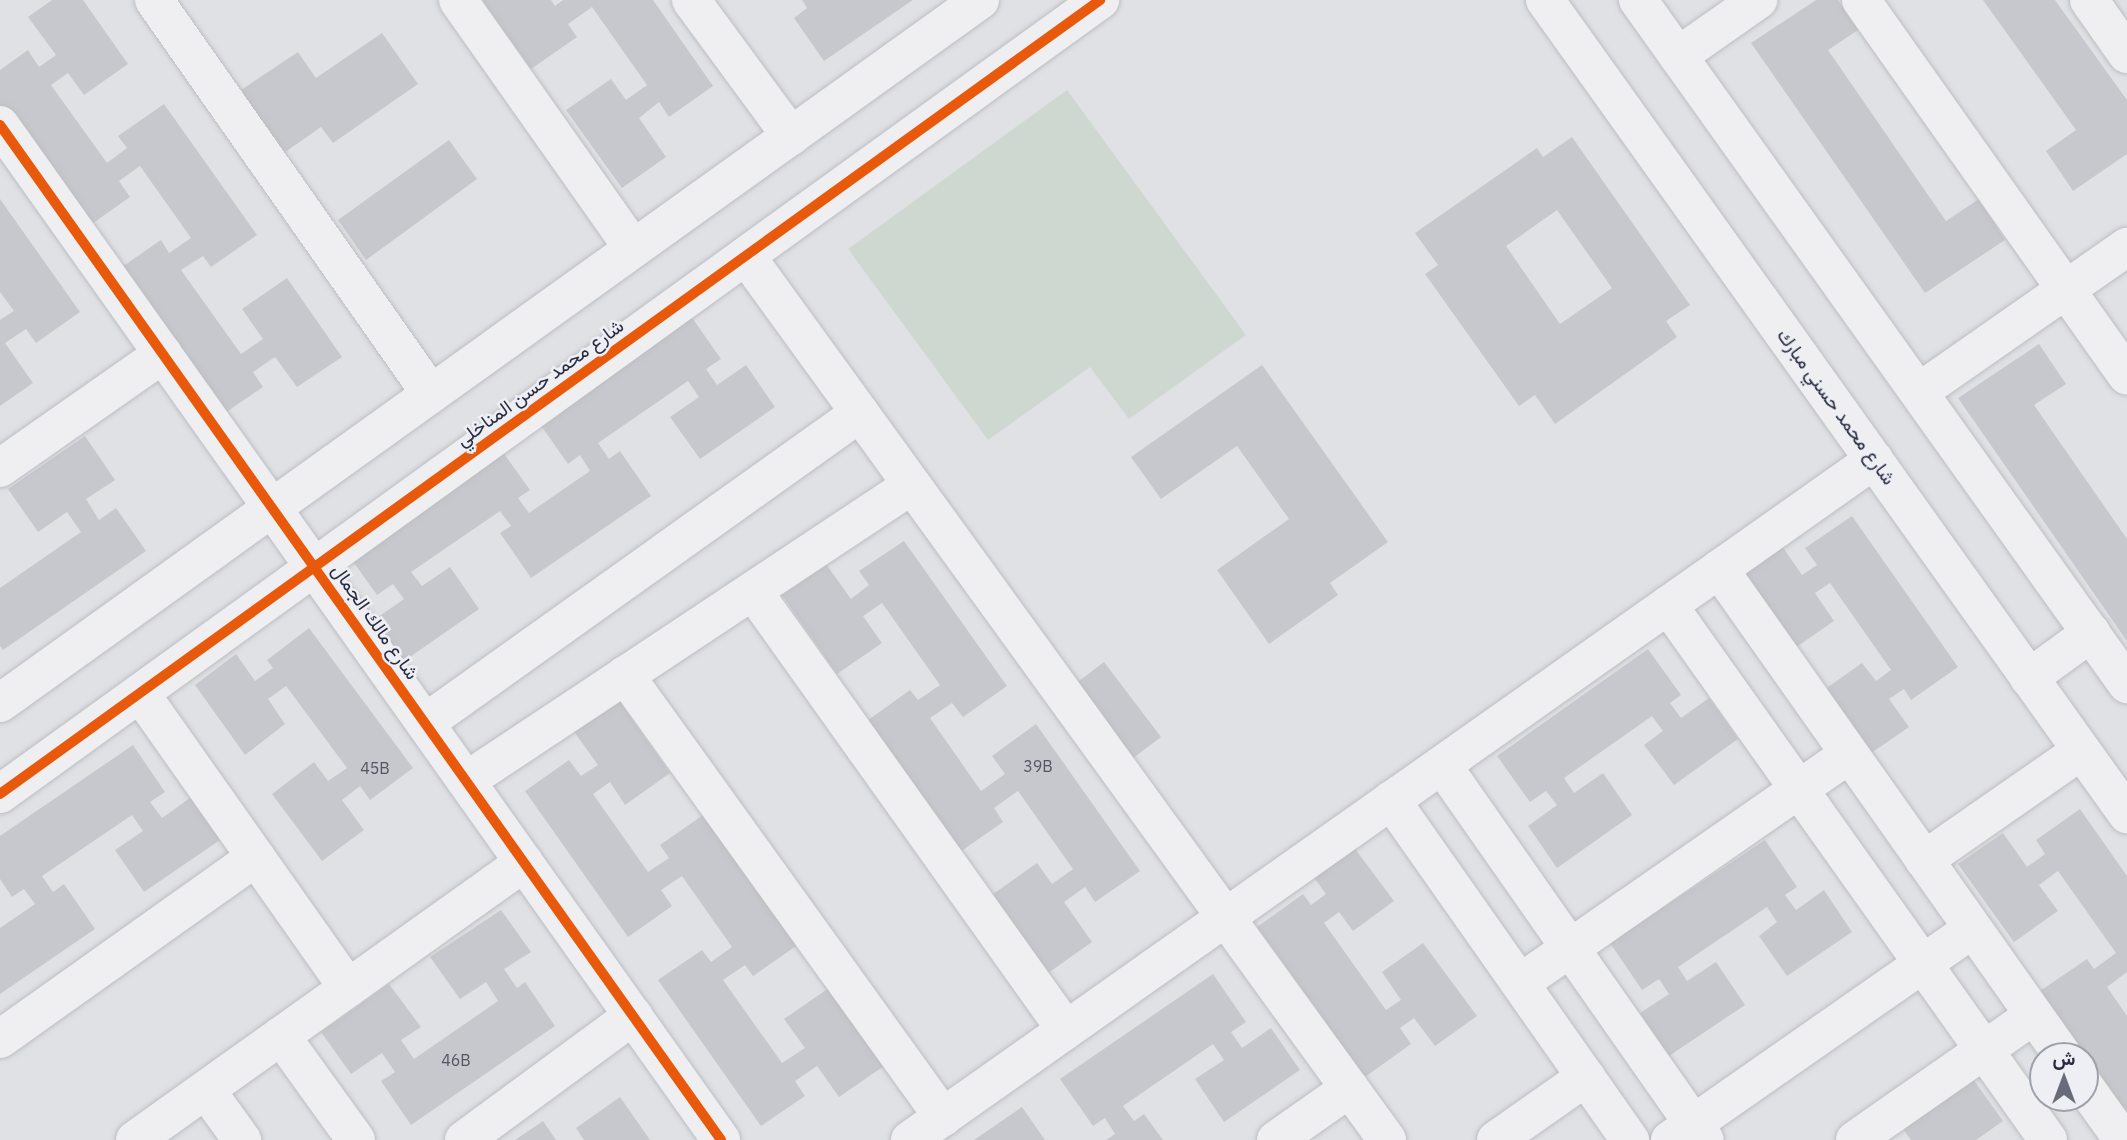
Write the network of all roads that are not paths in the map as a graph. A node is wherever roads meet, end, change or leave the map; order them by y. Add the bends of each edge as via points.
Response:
1 (154, 0) edge
2 (458, 0) edge
3 (691, 0) edge
4 (981, 0) edge
5 (1100, 0) edge
6 (1545, 0) edge
7 (1638, 0) edge
8 (1758, 0) edge
9 (1861, 0) edge
10 (2089, 0) edge
11 (2127, 54) edge
12 (1678, 56) junction
13 (0, 125) edge
14 (791, 136) junction
15 (2127, 247) edge
16 (633, 248) junction
17 (746, 256) junction
18 (2066, 289) junction
19 (163, 354) junction
20 (2127, 375) edge
21 (430, 393) junction
22 (1919, 393) junction
23 (860, 413) junction
24 (1874, 460) junction
25 (0, 468) edge
26 (912, 485) junction
27 (271, 507) junction
28 (315, 567) junction
29 (1719, 569) junction
30 (753, 591) junction
31 (1668, 605) junction
32 (2091, 633) junction
33 (625, 675) junction
34 (2029, 678) junction
35 (2127, 684) edge
36 (140, 693) junction
37 (0, 703) edge
38 (425, 723) junction
39 (2081, 751) junction
40 (1849, 754) junction
41 (1442, 765) junction
42 (467, 781) junction
43 (1799, 789) junction
44 (0, 794) edge
45 (1391, 800) junction
46 (2127, 814) edge
47 (256, 857) junction
48 (1924, 860) junction
49 (524, 863) junction
50 (1225, 916) junction
51 (1973, 929) junction
52 (1571, 948) junction
53 (1923, 964) junction
54 (1520, 983) junction
55 (348, 988) junction
56 (2034, 1014) junction
57 (633, 1016) junction
58 (1066, 1030) junction
59 (281, 1036) junction
60 (0, 1039) edge
61 (2053, 1042) edge
62 (1984, 1049) junction
63 (1586, 1077) junction
64 (1350, 1088) junction
65 (206, 1090) junction
66 (2099, 1107) edge
67 (943, 1117) junction
68 (1690, 1134) edge
69 (135, 1140) edge
70 (242, 1140) edge
71 (356, 1140) edge
72 (464, 1140) edge
73 (721, 1140) edge
74 (910, 1140) edge
75 (1276, 1140) edge
76 (1387, 1140) edge
77 (1496, 1140) edge
78 (1630, 1140) edge
79 (1854, 1140) edge
80 (2049, 1140) edge
81 (2123, 1140) edge

1 - 21 street
2 - 16 street
3 - 14 street
4 - 14 street
5 - 17 street, شارع محمد حسن المناخلي
6 - 24 street, شارع محمد حسني مبارك
7 - 12 street
8 - 12 street
9 - 18 street
10 - 11 street
12 - 22 street
13 - 19 street, شارع مالك الجمال
14 - 16 street
15 - 18 street
16 - 21 street
17 - 23 street
17 - 28 street, شارع محمد حسن المناخلي
18 - 20 street
18 - 22 street
19 - 25 street
19 - 27 street, شارع مالك الجمال
21 - 27 street
22 - 32 street
23 - 26 street
23 - 38 street
24 - 29 street
24 - 34 street, شارع محمد حسني مبارك
26 - 30 street
26 - 50 street
27 - 28 street, شارع مالك الجمال
27 - 37 street
28 - 36 street, شارع محمد حسن المناخلي
28 - 38 street, شارع مالك الجمال
29 - 31 street
29 - 40 street
30 - 33 street
30 - 58 street
31 - 41 street
31 - 43 street
32 - 34 street
32 - 35 street
33 - 42 street
33 - 67 street
34 - 39 street, شارع محمد حسني مبارك
36 - 44 street, شارع محمد حسن المناخلي
36 - 47 street
38 - 42 street, شارع مالك الجمال
39 - 46 street, شارع محمد حسني مبارك
39 - 48 street
40 - 43 street
40 - 48 street
41 - 45 street
41 - 52 street
42 - 49 street, شارع مالك الجمال
43 - 52 street
43 - 53 street
45 - 50 street
45 - 54 street
47 - 55 street
47 - 60 street
48 - 51 street
49 - 55 street
49 - 57 street, شارع مالك الجمال
50 - 58 street
50 - 64 street
51 - 53 street
51 - 56 street
52 - 54 street
52 - 68 street
53 - 62 street
53 - 68 street
54 - 63 street
55 - 59 street
56 - 61 street
56 - 62 street
57 - 72 street
57 - 73 street, شارع مالك الجمال
58 - 67 street
59 - 65 street
59 - 71 street
62 - 79 street
62 - 80 street
63 - 77 street
63 - 78 street
64 - 75 street
64 - 76 street
65 - 69 street
65 - 70 street
66 - 81 street
67 - 74 street

